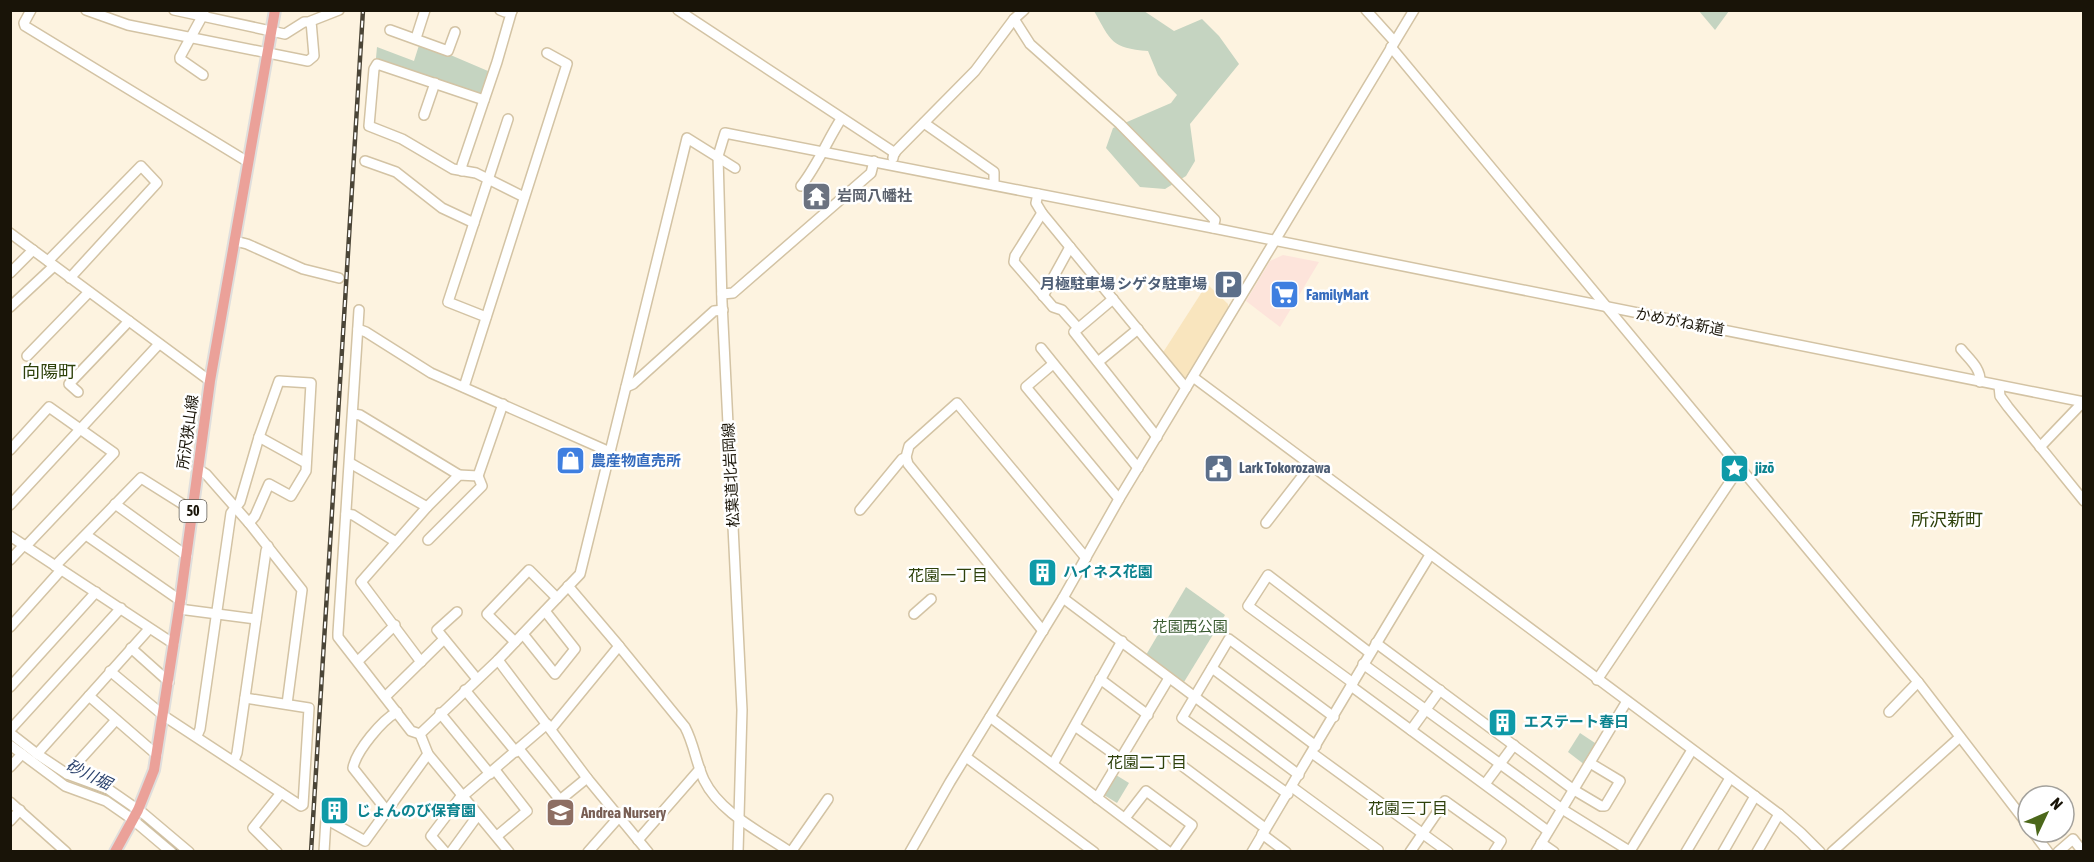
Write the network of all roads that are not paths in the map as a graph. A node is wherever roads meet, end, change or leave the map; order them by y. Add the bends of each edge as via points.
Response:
1 (32, 10) edge
2 (86, 10) edge
3 (174, 10) edge
4 (274, 10) edge
5 (339, 10) edge
6 (425, 10) edge
7 (500, 10) edge
8 (678, 10) edge
9 (1024, 10) edge
10 (1366, 10) edge
11 (1414, 10) edge
12 (512, 11) edge
13 (204, 13) edge
14 (1014, 19) junction
15 (310, 22) junction
16 (271, 30) junction
17 (390, 30) dead end
18 (454, 32) dead end
19 (191, 37) junction
20 (416, 38) junction
21 (1393, 44) junction
22 (267, 52) junction
23 (547, 53) dead end
24 (203, 75) dead end
25 (435, 83) junction
26 (484, 100) junction
27 (424, 115) dead end
28 (508, 119) dead end
29 (841, 119) junction
30 (924, 123) junction
31 (725, 133) joint
32 (821, 151) junction
33 (895, 153) junction
34 (718, 156) junction
35 (365, 161) dead end
36 (874, 161) junction
37 (248, 162) junction
38 (891, 165) junction
39 (735, 168) dead end
40 (462, 171) junction
41 (489, 180) junction
42 (994, 185) junction
43 (801, 186) dead end
44 (1038, 194) junction
45 (524, 197) junction
46 (1042, 213) junction
47 (474, 223) junction
48 (1213, 228) junction
49 (10, 233) edge
50 (235, 241) junction
51 (1276, 241) junction
52 (1070, 247) junction
53 (33, 250) junction
54 (51, 264) junction
55 (10, 273) edge
56 (70, 278) junction
57 (339, 278) dead end
58 (89, 292) junction
59 (722, 294) junction
60 (1043, 296) junction
61 (1113, 298) junction
62 (10, 307) edge
63 (1608, 308) junction
64 (359, 310) dead end
65 (723, 310) junction
66 (486, 317) junction
67 (129, 321) junction
68 (1078, 328) junction
69 (358, 329) junction
70 (1138, 330) junction
71 (159, 344) junction
72 (1041, 348) dead end
73 (1961, 349) dead end
74 (27, 356) dead end
75 (1098, 362) junction
76 (1053, 364) junction
77 (1193, 376) junction
78 (210, 381) junction
79 (1980, 382) junction
80 (1999, 386) junction
81 (464, 387) junction
82 (626, 387) junction
83 (1186, 388) junction
84 (78, 392) dead end
85 (2083, 402) edge
86 (503, 404) junction
87 (353, 414) junction
88 (81, 429) junction
89 (259, 437) junction
90 (1157, 437) junction
91 (2040, 447) junction
92 (10, 450) edge
93 (610, 452) junction
94 (906, 457) junction
95 (306, 463) junction
96 (350, 463) junction
97 (1311, 465) junction
98 (1740, 467) junction
99 (1138, 468) junction
100 (198, 469) junction
101 (459, 475) junction
102 (478, 476) junction
103 (1119, 499) junction
104 (2084, 501) edge
105 (115, 504) junction
106 (10, 505) edge
107 (193, 507) junction
108 (427, 507) junction
109 (235, 508) junction
110 (860, 510) dead end
111 (346, 514) junction
112 (249, 523) junction
113 (1266, 523) dead end
114 (86, 535) junction
115 (10, 536) edge
116 (428, 540) dead end
117 (396, 542) junction
118 (25, 546) junction
119 (268, 546) junction
120 (1431, 555) junction
121 (187, 556) junction
122 (1086, 558) junction
123 (10, 560) edge
124 (58, 568) junction
125 (568, 586) junction
126 (96, 592) junction
127 (557, 598) junction
128 (1063, 598) junction
129 (931, 599) dead end
130 (180, 605) junction
131 (121, 608) junction
132 (545, 611) junction
133 (457, 612) dead end
134 (217, 614) junction
135 (914, 614) dead end
136 (256, 619) junction
137 (394, 625) junction
138 (10, 627) edge
139 (149, 629) junction
140 (1043, 631) junction
141 (523, 634) junction
142 (444, 639) junction
143 (1122, 641) junction
144 (515, 642) junction
145 (1376, 643) junction
146 (174, 644) junction
147 (619, 646) junction
148 (131, 648) junction
149 (1370, 652) junction
150 (498, 660) junction
151 (358, 661) junction
152 (421, 662) junction
153 (1363, 664) junction
154 (1212, 668) junction
155 (110, 671) junction
156 (1169, 678) junction
157 (477, 679) junction
158 (1100, 680) junction
159 (1597, 680) junction
160 (169, 682) junction
161 (1918, 682) junction
162 (1352, 685) junction
163 (10, 687) edge
164 (465, 690) junction
165 (1440, 690) junction
166 (88, 696) junction
167 (385, 697) junction
168 (245, 698) junction
169 (1195, 698) junction
170 (1627, 702) junction
171 (287, 704) junction
172 (1426, 709) junction
173 (397, 712) junction
174 (1889, 712) dead end
175 (440, 713) junction
176 (1148, 715) junction
177 (164, 716) junction
178 (990, 717) junction
179 (1334, 717) junction
180 (116, 720) junction
181 (1075, 726) junction
182 (549, 727) junction
183 (1411, 730) junction
184 (10, 731) edge
185 (420, 734) junction
186 (197, 736) junction
187 (1960, 736) junction
188 (1514, 744) junction
189 (10, 745) edge
190 (1314, 749) junction
191 (518, 750) junction
192 (1692, 750) junction
193 (22, 754) junction
194 (37, 754) junction
195 (428, 754) junction
196 (157, 755) junction
197 (966, 757) junction
198 (1121, 759) junction
199 (1173, 759) dead end
200 (234, 760) junction
201 (1590, 763) junction
202 (1053, 764) junction
203 (1499, 764) junction
204 (10, 767) edge
205 (700, 769) junction
206 (492, 772) junction
207 (68, 774) junction
208 (1299, 775) junction
209 (587, 778) junction
210 (1730, 778) junction
211 (1485, 784) junction
212 (1574, 790) junction
213 (1290, 791) junction
214 (281, 793) junction
215 (463, 796) junction
216 (1755, 796) junction
217 (1098, 798) junction
218 (828, 800) dead end
219 (10, 802) edge
220 (1562, 809) junction
221 (2016, 809) edge
222 (20, 810) junction
223 (387, 811) junction
224 (135, 814) junction
225 (1779, 814) junction
226 (478, 815) junction
227 (619, 817) junction
228 (740, 818) junction
229 (1125, 818) junction
230 (10, 821) edge
231 (1264, 831) junction
232 (1548, 831) junction
233 (1423, 833) junction
234 (496, 836) junction
235 (638, 840) junction
236 (364, 846) edge
237 (1538, 847) edge
238 (62, 850) edge
239 (1631, 851) edge
240 (115, 852) edge
241 (171, 852) edge
242 (189, 852) edge
243 (277, 852) edge
244 (324, 852) edge
245 (445, 852) edge
246 (451, 852) edge
247 (509, 852) edge
248 (588, 852) edge
249 (648, 852) edge
250 (738, 852) edge
251 (790, 852) edge
252 (910, 852) edge
253 (1094, 852) edge
254 (1171, 852) edge
255 (1252, 852) edge
256 (1286, 852) edge
257 (1377, 852) edge
258 (1410, 852) edge
259 (1448, 852) edge
260 (1494, 852) edge
261 (1554, 852) edge
262 (1686, 852) edge
263 (1723, 852) edge
264 (1757, 852) edge
265 (1820, 852) edge
266 (1832, 852) edge
267 (2058, 852) edge
268 (2083, 852) edge

1 - 37 street via 25,26
2 - 19 street via 124,24
3 - 13 street
4 - 16 main road, 所沢狭山線 / 50
5 - 15 street
6 - 20 street
7 - 12 street
8 - 29 street
9 - 14 street
10 - 21 street
11 - 21 street
12 - 26 street
13 - 16 street
13 - 19 street
14 - 30 street via 975,71
14 - 48 street via 1030,44 1120,124 1215,220
15 - 16 street via 285,33
15 - 22 street via 312,59
16 - 22 main road, 所沢狭山線 / 50
17 - 20 street
18 - 20 street via 448,51
19 - 22 street
19 - 24 street via 180,59
21 - 51 street
21 - 63 street
22 - 37 main road, 所沢狭山線 / 50
23 - 45 street via 567,64
25 - 26 street
25 - 27 street
25 - 40 street via 376,65 369,126
26 - 40 street
28 - 41 street
29 - 32 street
29 - 33 street
30 - 33 street
30 - 42 street via 994,172
31 - 32 street, かめがね新道
31 - 34 street, 松葉道北岩岡線
32 - 36 street, かめがね新道
32 - 43 street
33 - 38 street
34 - 39 street
34 - 59 street, 松葉道北岩岡線
34 - 82 street via 687,138
35 - 47 street via 396,171 442,208
36 - 38 street, かめがね新道
36 - 59 street via 871,173 733,294
37 - 50 main road, 所沢狭山線 / 50
38 - 42 street, かめがね新道
40 - 41 street
41 - 45 street
41 - 47 street
42 - 44 street, かめがね新道
44 - 46 street via 1036,203
44 - 48 street, かめがね新道
45 - 66 street
46 - 52 street
46 - 60 street via 1014,262
47 - 66 street via 448,302
48 - 51 street, かめがね新道
49 - 53 street
50 - 57 street via 303,269
50 - 78 main road, 所沢狭山線 / 50
51 - 63 street, かめがね新道
51 - 77 street
52 - 60 street
52 - 61 street
53 - 54 street
53 - 55 street
54 - 56 street
54 - 56 street via 141,166 158,183
54 - 62 street
56 - 58 street
58 - 67 street
58 - 74 street
59 - 65 street, 松葉道北岩岡線
60 - 68 street
61 - 68 street
61 - 70 street
63 - 79 street, かめがね新道
63 - 98 street
64 - 69 street
65 - 82 street via 714,311
65 - 228 street, 松葉道北岩岡線 via 742,710
66 - 81 street
67 - 71 street
67 - 84 street via 69,384
68 - 75 street via 1074,332
69 - 81 street via 431,373
69 - 87 street
70 - 75 street
70 - 83 street
71 - 78 street
71 - 88 street
72 - 76 street
73 - 79 street via 1977,368
75 - 90 street
76 - 99 street
76 - 103 street via 1026,387
77 - 83 street
77 - 97 street
78 - 100 main road, 所沢狭山線 / 50
79 - 80 street, かめがね新道
80 - 85 street, かめがね新道
80 - 91 street via 2000,396
81 - 86 street
82 - 93 street
83 - 90 street
85 - 91 street
86 - 93 street
86 - 102 street
87 - 96 street
87 - 101 street
88 - 92 street via 49,407
88 - 106 street
88 - 118 street via 114,453
89 - 95 street
89 - 95 street via 279,381 311,383
89 - 109 street
90 - 99 street
91 - 104 street
93 - 125 street via 582,567
94 - 110 street
94 - 122 street via 909,446 957,403
94 - 140 street
95 - 112 street via 306,471 291,496 269,484
96 - 108 street
96 - 111 street
97 - 113 street
97 - 120 street
98 - 159 street
98 - 161 street
99 - 103 street
100 - 107 main road, 所沢狭山線 / 50
100 - 109 street
101 - 102 street
101 - 108 street
102 - 116 street via 482,486
103 - 122 street
105 - 107 street via 143,477
105 - 114 street
105 - 121 street
107 - 121 main road, 所沢狭山線 / 50
108 - 117 street
109 - 112 street
109 - 134 street via 231,513
111 - 117 street
111 - 151 street via 338,637
112 - 119 street
114 - 124 street
114 - 130 street
115 - 118 street
117 - 137 street via 361,582
118 - 123 street
118 - 124 street
119 - 136 street
119 - 171 street via 302,590
120 - 145 street
120 - 159 street
121 - 130 main road, 所沢狭山線 / 50
122 - 128 street
124 - 126 street
124 - 138 street
125 - 127 street
125 - 147 street
126 - 131 street
126 - 163 street
127 - 132 street
127 - 144 street via 530,570 487,614
128 - 140 street
128 - 143 street
129 - 135 street
130 - 134 street
130 - 146 main road, 所沢狭山線 / 50
131 - 139 street
131 - 184 street
132 - 141 street
132 - 141 street via 575,649 555,674
133 - 142 street via 437,630
134 - 136 street
134 - 186 street
136 - 168 street
137 - 151 street
137 - 152 street
139 - 146 street
139 - 148 street
140 - 178 street
141 - 144 street
142 - 152 street
142 - 157 street
143 - 156 street
143 - 158 street
144 - 150 street
145 - 149 street
145 - 165 street
146 - 160 main road, 所沢狭山線 / 50
147 - 182 street
147 - 205 street via 685,727
148 - 155 street
148 - 160 street
149 - 153 street
149 - 162 street via 1268,575 1248,606
150 - 157 street
150 - 182 street
151 - 167 street
152 - 167 street
153 - 162 street
153 - 172 street
154 - 169 street
154 - 179 street via 1230,639
154 - 190 street
155 - 166 street
155 - 177 street
156 - 169 street
156 - 176 street
157 - 164 street
158 - 176 street
158 - 181 street
159 - 170 street
160 - 177 main road, 所沢狭山線 / 50
161 - 174 street
161 - 187 street
162 - 179 street
162 - 183 street
164 - 175 street
164 - 191 street
165 - 172 street
165 - 188 street
166 - 180 street
166 - 194 street
167 - 173 street
168 - 171 street
168 - 200 street
169 - 208 street
169 - 213 street via 1182,718
170 - 192 street
170 - 201 street
171 - 214 street via 310,710 305,802 301,806
172 - 183 street
172 - 203 street
173 - 185 street via 411,731
173 - 223 street via 383,722 354,760 353,768
175 - 185 street
175 - 206 street
176 - 198 street
177 - 186 street
177 - 196 main road, 所沢狭山線 / 50
178 - 197 street
178 - 202 street
179 - 190 street
180 - 196 street
180 - 207 street
181 - 198 street
181 - 202 street
182 - 191 street
182 - 209 street
183 - 211 street
184 - 194 street
185 - 195 street
186 - 200 street
187 - 221 street
187 - 266 street
188 - 203 street
188 - 212 street
189 - 193 street
190 - 208 street
190 - 233 street
191 - 206 street
191 - 209 street via 560,800
192 - 210 street
192 - 239 street
193 - 204 street
193 - 224 street via 65,786
194 - 207 street
195 - 215 street
195 - 223 street
196 - 224 main road, 所沢狭山線 / 50 via 151,782
197 - 252 street
197 - 253 street
198 - 217 street
199 - 231 street
200 - 214 street
201 - 212 street
201 - 212 street via 1620,781 1605,806
202 - 217 street
203 - 211 street
203 - 220 street
205 - 228 street via 717,799
205 - 235 street
206 - 215 street
206 - 234 street via 527,811
207 - 224 street via 108,789
208 - 213 street
209 - 227 street
210 - 216 street
210 - 262 street
211 - 232 street
212 - 220 street
213 - 231 street
213 - 257 street
214 - 243 street via 253,828
215 - 226 street
215 - 245 street via 430,836
216 - 225 street
216 - 263 street
217 - 229 street
218 - 251 street
219 - 222 street
220 - 232 street
220 - 239 street
222 - 230 street
222 - 238 street
223 - 236 street
224 - 240 main road, 所沢狭山線 / 50
224 - 241 street
224 - 242 street
225 - 264 street
225 - 265 street
226 - 234 street
226 - 246 street
227 - 235 street
227 - 248 street
228 - 250 street, 松葉道北岩岡線
228 - 251 street
229 - 254 street
229 - 254 street via 1146,791 1192,825
231 - 255 street
231 - 256 street
232 - 237 street
233 - 258 street
233 - 259 street
233 - 260 street via 1445,801 1501,841
234 - 247 street
235 - 249 street
236 - 244 street via 326,819
237 - 261 street
267 - 268 street via 2073,839

